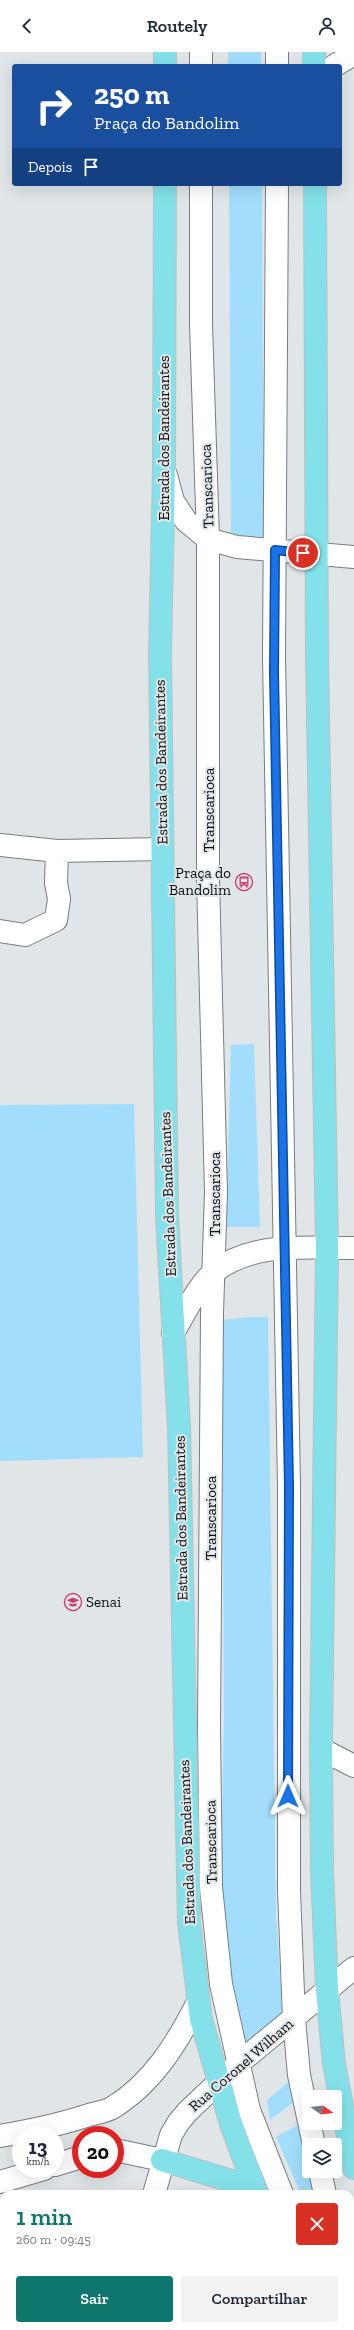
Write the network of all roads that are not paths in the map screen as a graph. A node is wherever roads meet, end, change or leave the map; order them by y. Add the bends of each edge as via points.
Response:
1 (166, 52) edge
2 (201, 52) edge
3 (277, 52) edge
4 (314, 52) edge
5 (354, 54) edge
6 (165, 64) edge
7 (201, 64) edge
8 (277, 64) edge
9 (314, 64) edge
10 (337, 64) edge
11 (165, 186) edge
12 (201, 186) edge
13 (277, 186) edge
14 (315, 186) edge
15 (164, 468) junction
16 (208, 539) junction
17 (275, 550) junction
18 (317, 554) junction
19 (354, 557) edge
20 (0, 845) edge
21 (162, 849) junction
22 (57, 850) junction
23 (0, 931) edge
24 (327, 1248) junction
25 (354, 1248) edge
26 (285, 1249) junction
27 (213, 1272) junction
28 (173, 1333) junction
29 (321, 1749) junction
30 (354, 1766) edge
31 (354, 1968) edge
32 (327, 1990) junction
33 (198, 2002) junction
34 (294, 2018) junction
35 (239, 2064) junction
36 (219, 2082) junction
37 (0, 2136) edge
38 (312, 2138) edge
39 (124, 2152) edge
40 (162, 2160) junction
41 (354, 2168) edge
42 (322, 2178) edge
43 (34, 2179) edge
44 (0, 2182) edge
45 (155, 2190) edge
46 (253, 2190) edge
47 (256, 2190) edge
48 (280, 2190) edge
49 (324, 2190) edge

1 - 6 main road
2 - 7 street
3 - 8 street
4 - 9 main road
5 - 10 street
11 - 15 main road, Estrada dos Bandeirantes
12 - 16 street, Transcarioca
13 - 17 street
14 - 18 main road
15 - 16 street via 173,501 186,521
15 - 21 main road, Estrada dos Bandeirantes via 160,652
16 - 17 street via 237,547
16 - 27 street, Transcarioca via 208,879 216,1192
17 - 18 street
17 - 26 street via 274,672
18 - 19 street
18 - 24 main road
20 - 22 street
21 - 22 street
21 - 28 main road, Estrada dos Bandeirantes via 167,1216
22 - 23 street via 56,883 59,899 56,920 25,935
24 - 25 street
24 - 26 street
24 - 29 main road
26 - 27 street via 258,1252 235,1259
26 - 34 street via 289,1486 289,1883
27 - 28 street
27 - 35 street, Transcarioca via 209,1728 211,1887 221,1984
28 - 33 main road, Estrada dos Bandeirantes via 179,1427 189,1923
29 - 30 street
29 - 32 main road via 322,1871
31 - 32 street, Rua Coronel Wilham
32 - 34 street, Rua Coronel Wilham
32 - 41 main road via 334,2064
33 - 36 main road, Estrada dos Bandeirantes
33 - 37 street via 177,2043 160,2064 139,2087 111,2108 50,2127
34 - 35 street, Rua Coronel Wilham
34 - 38 street via 299,2075
35 - 36 street, Rua Coronel Wilham
35 - 48 street, Transcarioca via 249,2110
36 - 40 street, Rua Coronel Wilham via 178,2123
36 - 47 main road, Estrada dos Bandeirantes
39 - 40 street
40 - 45 street, Rua Coronel Wilham
40 - 46 main road
42 - 49 street
43 - 44 street

